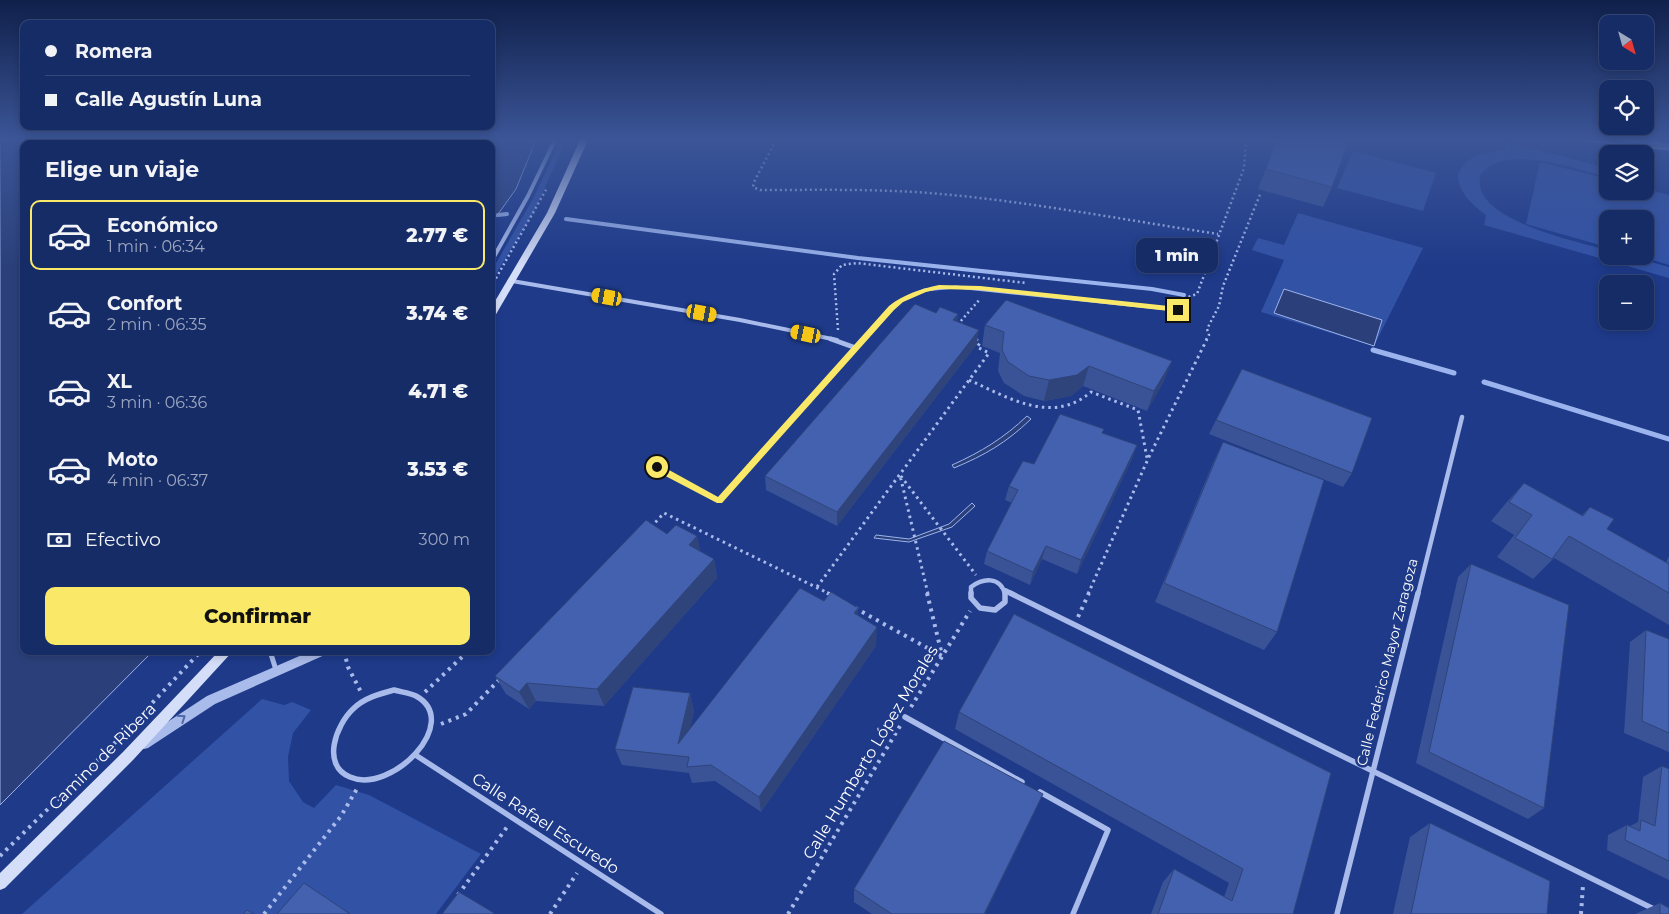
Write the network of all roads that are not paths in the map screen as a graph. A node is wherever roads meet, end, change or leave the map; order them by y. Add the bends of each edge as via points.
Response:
1 (535, 183) edge
2 (564, 183) edge
3 (495, 255) edge
4 (512, 281) junction
5 (495, 309) edge
6 (1178, 310) dead end
7 (856, 348) junction
8 (1462, 417) dead end
9 (657, 467) dead end
10 (1005, 590) junction
11 (223, 655) edge
12 (271, 655) edge
13 (314, 655) edge
14 (276, 671) junction
15 (904, 717) road end
16 (128, 756) junction
17 (417, 756) junction
18 (1372, 770) junction
19 (0, 883) edge
20 (661, 914) edge
21 (1073, 914) edge
22 (1337, 914) edge
23 (1664, 914) edge

1 - 3 street
2 - 4 main road
4 - 5 main road
4 - 7 street via 740,320 839,341
6 - 7 lane via 1003,290 939,287 900,301
7 - 9 lane via 720,501
8 - 18 street, Calle Federico Mayor Zaragoza
10 - 10 street via 994,581 980,580 970,592 974,604 995,610 1005,602
10 - 18 street
11 - 16 main road, Camino de Ribera
12 - 14 lane
13 - 14 street
16 -> 14 street via 211,700
15 - 21 street via 1108,830
16 - 19 main road, Camino de Ribera
17 - 17 street via 431,728 431,714 427,704 408,691 394,690 365,700 337,729 332,746 335,762 345,774 361,780 391,775
17 - 20 street, Calle Rafael Escuredo
18 - 22 street, Calle Federico Mayor Zaragoza
18 - 23 street

